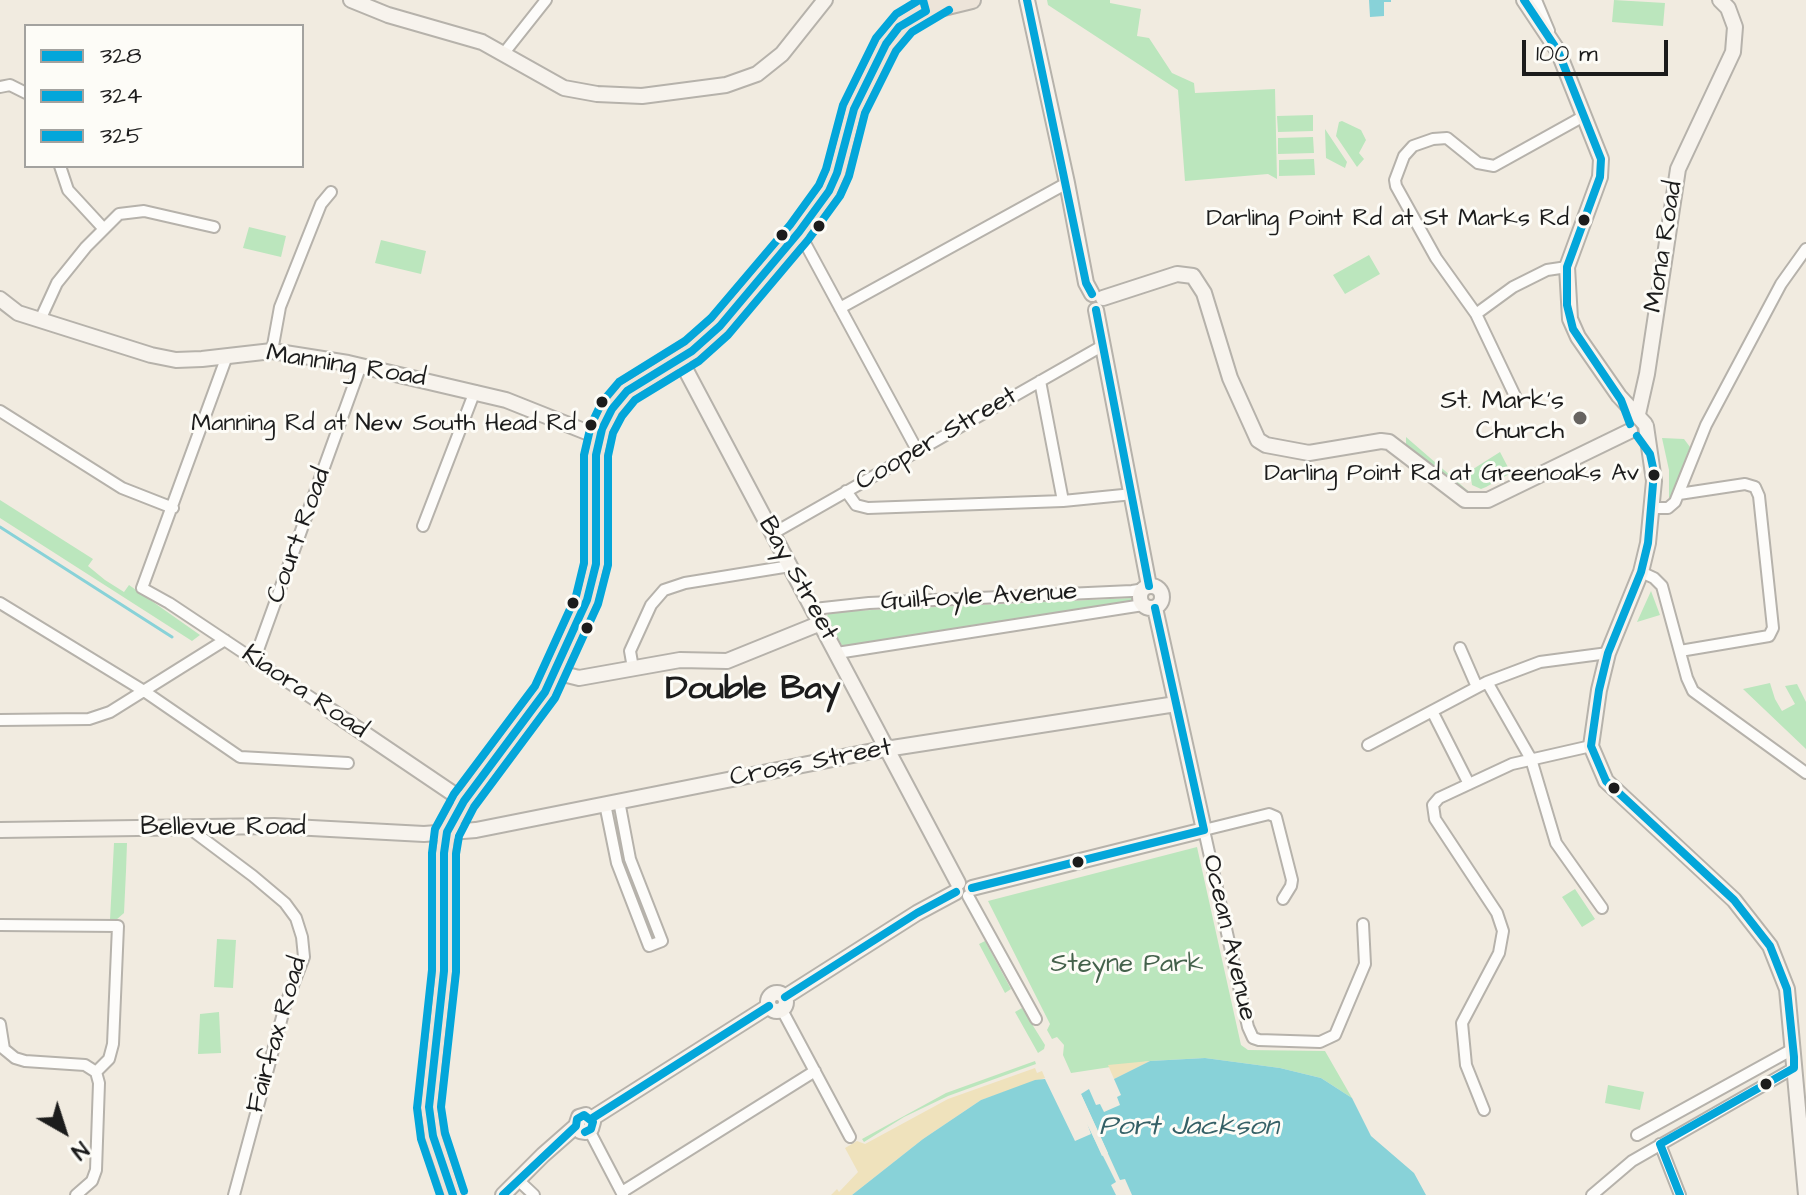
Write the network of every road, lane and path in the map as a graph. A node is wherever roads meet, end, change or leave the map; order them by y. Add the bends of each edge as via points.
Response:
1 (351, 0) edge
2 (546, 0) edge
3 (825, 0) edge
4 (943, 0) edge
5 (972, 0) edge
6 (1027, 0) edge
7 (1524, 0) edge
8 (1536, 0) edge
9 (1720, 0) edge
10 (926, 11) junction
11 (1550, 35) junction
12 (504, 53) junction
13 (0, 87) edge
14 (24, 92) edge
15 (1584, 116) junction
16 (61, 168) edge
17 (1067, 183) junction
18 (331, 192) dead end
19 (214, 227) dead end
20 (104, 229) junction
21 (799, 232) junction
22 (1806, 249) edge
23 (1567, 267) junction
24 (0, 299) edge
25 (1097, 301) junction
26 (840, 308) junction
27 (1476, 314) junction
28 (40, 320) junction
29 (1102, 346) junction
30 (272, 351) junction
31 (227, 356) junction
32 (680, 359) junction
33 (361, 365) junction
34 (1647, 374) junction
35 (1040, 381) junction
36 (475, 391) junction
37 (1516, 398) dead end
38 (1621, 400) junction
39 (0, 411) edge
40 (1638, 426) junction
41 (599, 437) junction
42 (917, 450) junction
43 (846, 491) junction
44 (1133, 494) junction
45 (1679, 494) junction
46 (1063, 501) junction
47 (173, 508) junction
48 (1653, 508) junction
49 (423, 526) dead end
50 (772, 534) junction
51 (790, 566) junction
52 (1641, 572) junction
53 (1147, 588) junction
54 (0, 603) edge
55 (1149, 606) junction
56 (818, 616) junction
57 (225, 640) junction
58 (1460, 648) dead end
59 (1680, 651) junction
60 (837, 653) junction
61 (1608, 653) junction
62 (254, 661) junction
63 (633, 668) junction
64 (555, 672) junction
65 (1482, 684) junction
66 (144, 691) junction
67 (1176, 704) junction
68 (331, 711) joint
69 (1432, 711) junction
70 (0, 720) edge
71 (1368, 745) dead end
72 (1591, 746) junction
73 (887, 749) junction
74 (1531, 759) junction
75 (348, 763) dead end
76 (1806, 773) edge
77 (1469, 784) junction
78 (464, 801) junction
79 (612, 803) junction
80 (1198, 805) junction
81 (189, 828) junction
82 (0, 830) edge
83 (1204, 830) junction
84 (447, 832) junction
85 (1179, 837) junction
86 (631, 862) junction
87 (618, 866) junction
88 (963, 890) junction
89 (1283, 899) dead end
90 (1602, 908) dead end
91 (653, 917) junction
92 (640, 921) junction
93 (1363, 924) dead end
94 (0, 925) edge
95 (779, 1004) junction
96 (1036, 1019) dead end
97 (0, 1024) edge
98 (1797, 1056) edge
99 (815, 1071) junction
100 (96, 1072) junction
101 (1484, 1110) dead end
102 (585, 1125) junction
103 (1637, 1135) dead end
104 (850, 1137) dead end
105 (1660, 1144) junction
106 (510, 1189) edge
107 (83, 1193) edge
108 (622, 1194) edge
109 (234, 1195) edge
110 (453, 1195) edge
111 (534, 1195) edge
112 (1592, 1195) edge
113 (1680, 1195) edge
114 (1806, 1195) edge

1 - 12 street
2 - 12 street
3 - 12 street via 766,68 712,87 642,96 579,92
4 - 10 main road
5 - 10 main road
6 - 17 street
7 - 11 street
8 - 11 street
9 - 34 street, Mona Road via 1735,27 1733,52 1678,169
10 - 21 main road via 899,27 886,44 854,109 829,191
11 - 15 street
13 - 14 street
15 - 23 street via 1602,167
15 - 27 street via 1494,166 1478,163 1447,138 1413,146 1404,156 1396,186 1436,258
16 - 20 street via 68,190
17 - 25 street via 1086,283
17 - 26 street
18 - 30 street via 321,204 280,307
19 - 20 street via 144,211 119,214
20 - 28 street via 57,283
21 - 26 street
21 - 32 main road via 720,326
22 - 45 street via 1781,284 1706,425
23 - 27 street via 1522,282
23 - 38 street via 1573,329
24 - 28 street, Manning Road via 18,313
25 - 29 street
25 - 40 street via 1177,274 1193,276 1258,440 1309,453 1389,442 1465,500 1488,500
26 - 42 street
27 - 37 street
28 - 31 street, Manning Road via 176,360
29 - 35 street, Cooper Street
29 - 44 street
30 - 31 street, Manning Road
30 - 33 street, Manning Road
31 - 47 street
32 - 41 main road via 619,399
32 - 50 street, Bay Street
33 - 36 street, Manning Road
33 - 62 street, Court Road
34 - 38 street
34 - 40 street, Mona Road
35 - 42 street, Cooper Street
35 - 46 street
36 - 41 street, Manning Road
36 - 49 street
38 - 40 street
39 - 47 street via 110,482
40 - 48 street via 1652,457
41 - 64 main road via 594,576
42 - 43 street, Cooper Street
43 - 46 street via 856,505 868,508
43 - 50 street, Cooper Street
44 - 46 street
44 - 53 street
45 - 48 street via 1668,508
45 - 59 street via 1755,487 1773,628 1769,636
47 - 57 street, Kiaora Road via 142,588
48 - 52 street
50 - 51 street, Bay Street
51 - 56 street, Bay Street
51 - 63 street via 670,587 655,598 640,628 630,651
52 - 59 street via 1662,586
52 - 61 street
53 - 55 street, Ocean Avenue via 1160,590 1163,596 1161,604
53 - 56 street, Guilfoyle Avenue via 869,603
54 - 66 street
55 - 60 street, Guilfoyle Avenue
55 - 67 street, Ocean Avenue
56 - 60 street, Bay Street
56 - 63 street via 727,661 680,660
57 - 62 street, Kiaora Road
57 - 66 street
58 - 65 street
59 - 76 street via 1687,678 1702,700
60 - 73 street, Bay Street
61 - 65 street via 1540,662
61 - 72 street
62 - 68 street, Kiaora Road
63 - 64 street via 579,678
64 - 78 main road via 530,715
65 - 69 street
65 - 74 street
66 - 70 street via 89,719
66 - 75 street via 240,757
67 - 73 street, Cross Street
67 - 80 street, Ocean Avenue
68 - 78 street, Kiaora Road
69 - 71 street
69 - 77 street
72 - 74 street
72 - 98 street via 1606,781 1734,900 1770,946 1787,989
73 - 79 street, Cross Street
73 - 88 street, Bay Street
74 - 77 street
74 - 90 street via 1556,843
77 - 101 street via 1439,798 1432,809 1503,931 1499,953 1462,1023 1466,1065
78 - 84 main road
79 - 84 street, Cross Street
79 - 86 street
79 - 87 street
80 - 83 street, Ocean Avenue
80 - 85 street
81 - 82 street, Bellevue Road
81 - 84 street, Bellevue Road
81 - 109 street, Fairfax Road via 285,903 302,937 304,957 285,1006
83 - 85 street
83 - 89 street via 1269,814 1276,817 1292,880
83 - 93 street, Ocean Avenue via 1253,1038 1328,1040 1339,1028 1365,964
84 - 110 main road via 444,971 429,1107
85 - 88 street
86 - 87 street
86 - 91 street
87 - 92 street
88 - 95 street via 917,913
88 - 96 street, Bay Street
91 - 92 street
91 - 92 street via 662,941 649,946
94 - 100 street via 118,926 113,1044 109,1059
95 - 99 street
95 - 102 street
97 - 100 street via 4,1049 15,1058 85,1065
98 - 103 street
98 - 105 street
98 - 114 street
99 - 104 street
99 - 108 street
100 - 107 street via 96,1170
102 - 106 street via 543,1155
102 - 108 street
105 - 112 street via 1621,1168
105 - 113 street
106 - 111 street

